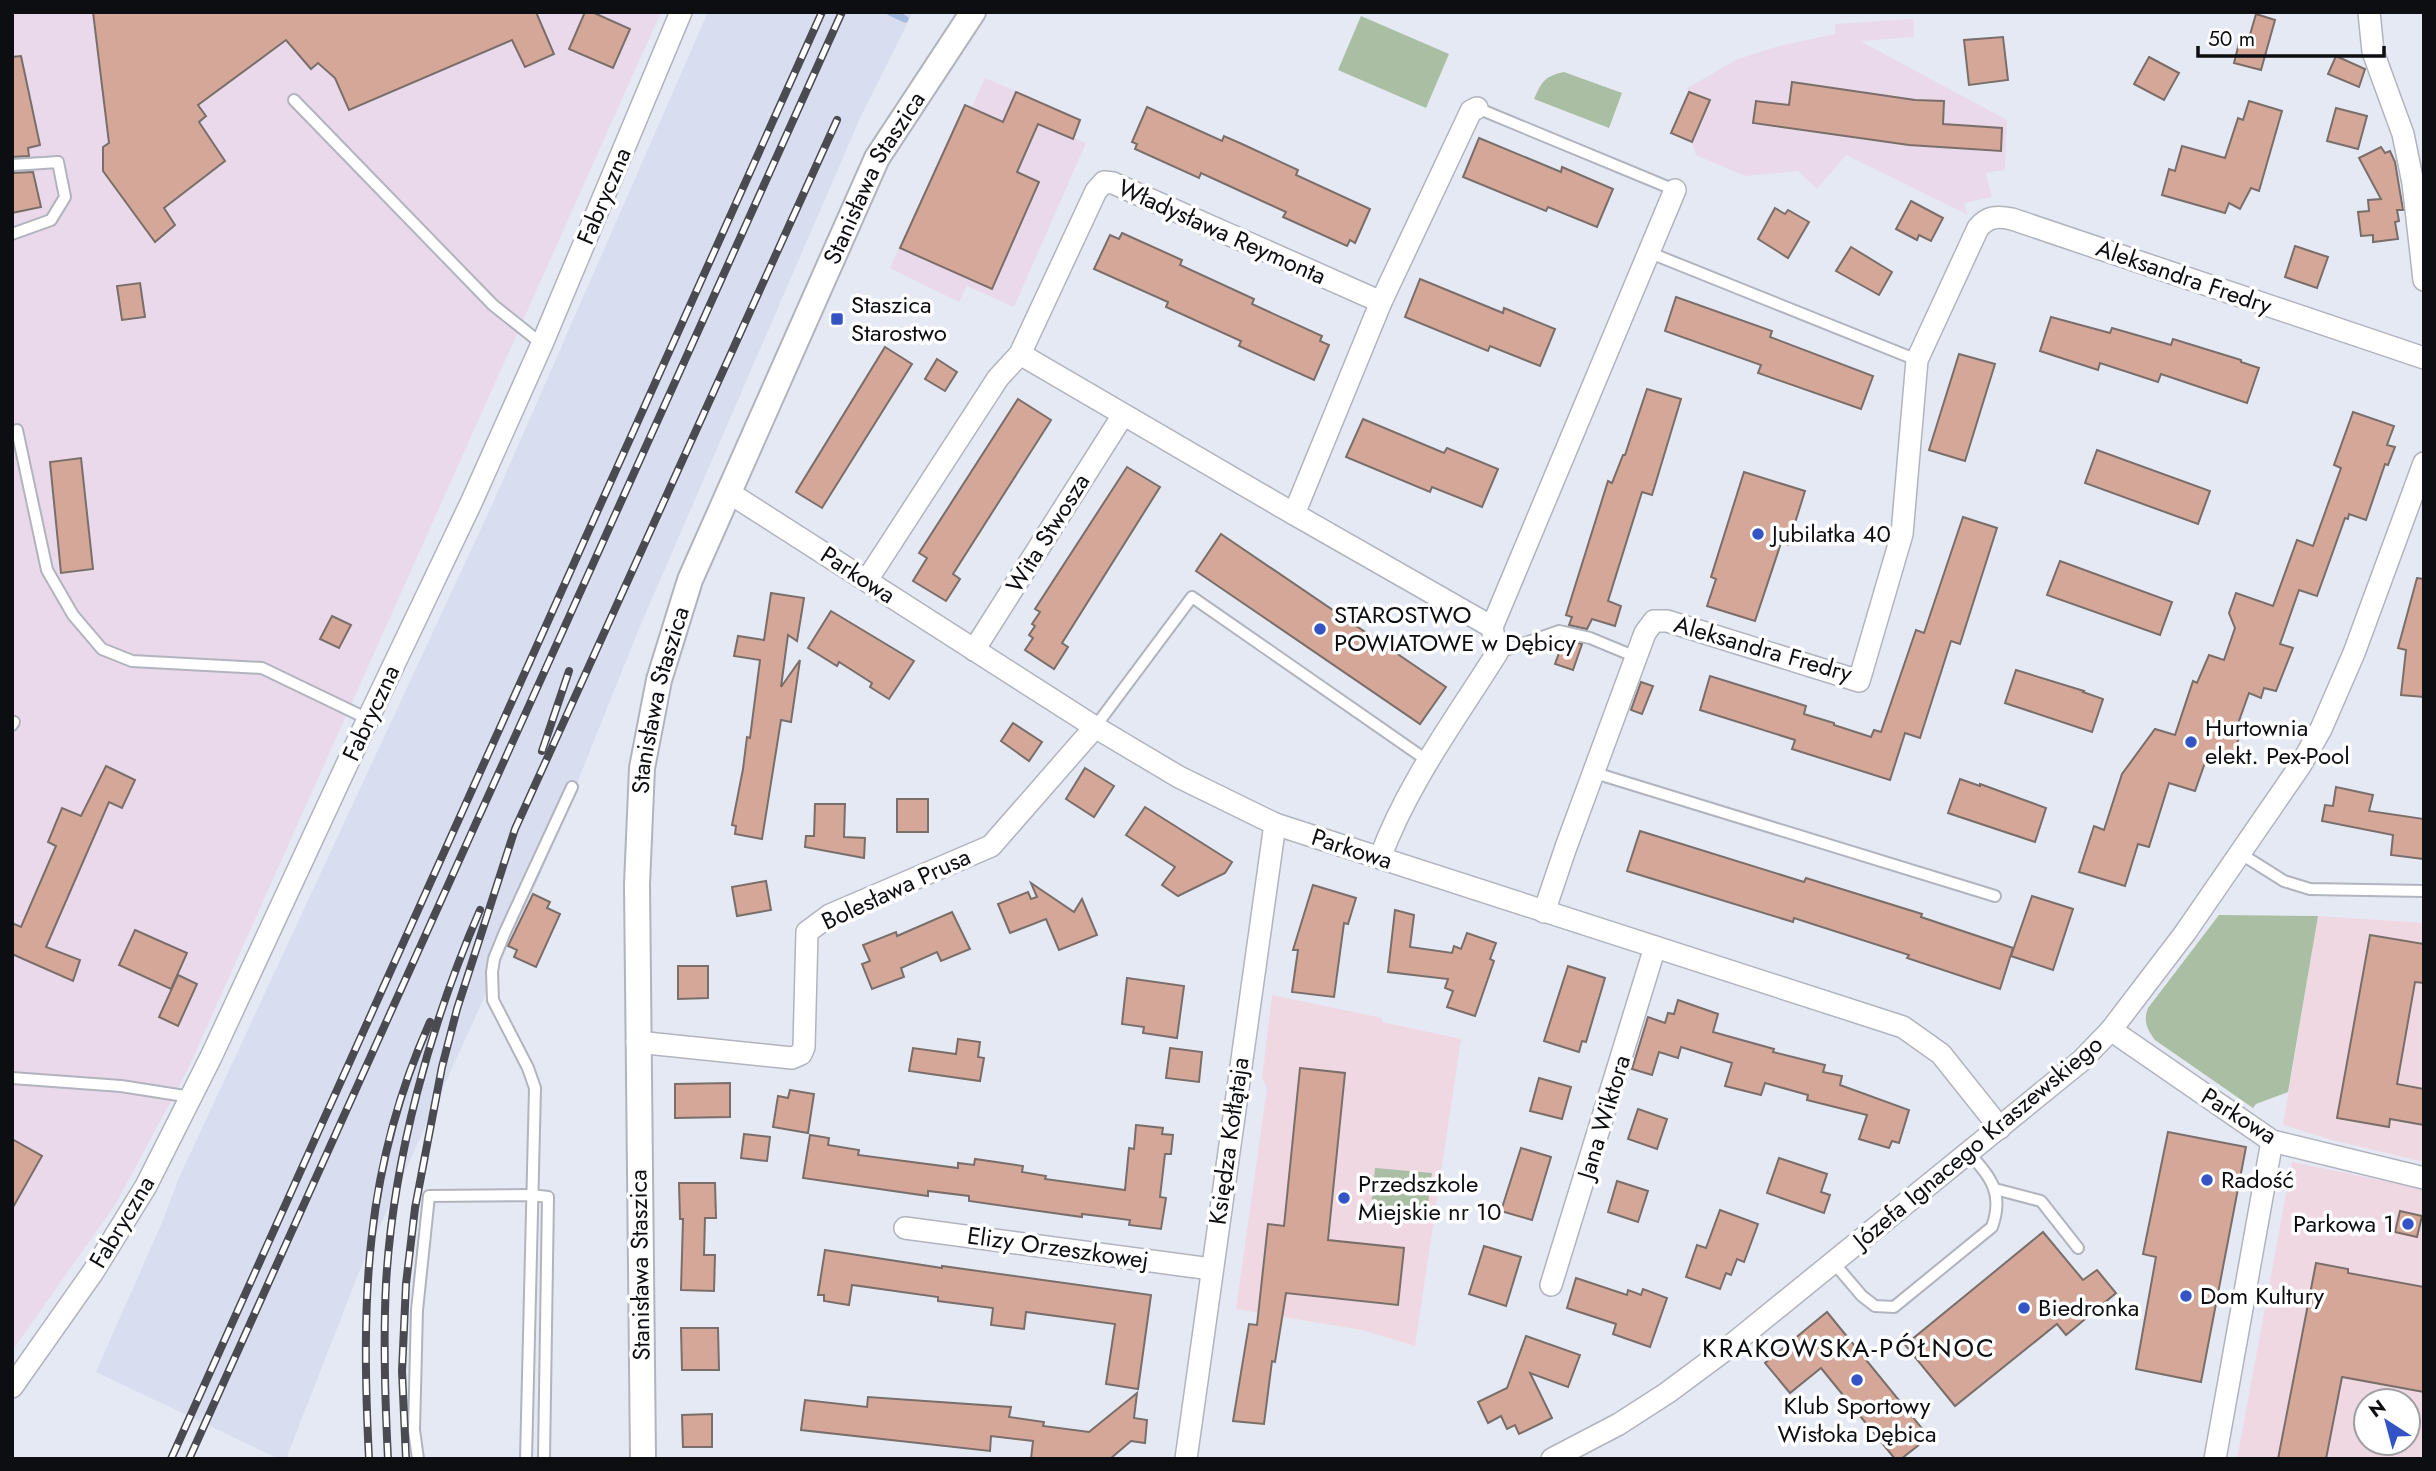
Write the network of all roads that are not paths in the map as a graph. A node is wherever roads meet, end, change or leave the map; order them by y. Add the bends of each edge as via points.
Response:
1 (681, 12) edge
2 (973, 12) edge
3 (2369, 12) edge
4 (294, 100) dead end
5 (1477, 108) joint
6 (12, 165) edge
7 (1675, 190) joint
8 (12, 234) edge
9 (1648, 252) junction
10 (2424, 280) edge
11 (1381, 302) junction
12 (542, 344) junction
13 (1020, 354) junction
14 (2420, 355) edge
15 (1917, 360) junction
16 (1123, 415) junction
17 (17, 430) dead end
18 (2424, 463) edge
19 (728, 492) junction
20 (1294, 514) junction
21 (867, 580) junction
22 (1492, 628) junction
23 (974, 650) junction
24 (1497, 653) junction
25 (1636, 657) junction
26 (368, 719) junction
27 (1095, 727) junction
28 (1428, 761) junction
29 (1595, 773) junction
30 (572, 787) dead end
31 (1275, 824) junction
32 (2241, 854) junction
33 (1380, 858) junction
34 (2424, 891) edge
35 (1995, 896) dead end
36 (1544, 912) junction
37 (1655, 947) junction
38 (2111, 1030) junction
39 (637, 1042) junction
40 (12, 1078) edge
41 (191, 1097) junction
42 (2000, 1128) junction
43 (2272, 1141) junction
44 (1969, 1153) junction
45 (2424, 1178) edge
46 (1995, 1189) junction
47 (531, 1195) junction
48 (905, 1228) dead end
49 (2078, 1248) dead end
50 (1833, 1262) junction
51 (1211, 1269) junction
52 (1551, 1285) dead end
53 (12, 1387) edge
54 (418, 1459) edge
55 (526, 1459) edge
56 (544, 1459) edge
57 (643, 1459) edge
58 (1186, 1459) edge
59 (1552, 1459) edge
60 (2215, 1459) edge

1 - 12 street, Fabryczna
2 - 19 street, Stanisława Staszica via 877,158
3 - 10 street via 2373,52 2403,134 2411,171
4 - 12 lane via 493,305
5 - 7 lane
5 - 11 street via 1471,111
6 - 8 lane via 58,162 65,197 51,220
7 - 9 street
9 - 15 lane
9 - 22 street
11 - 13 street, Władysława Reymonta via 1104,182
11 - 20 street
12 - 26 street, Fabryczna
13 - 16 street
13 - 21 street, Władysława Reymonta via 998,378
14 - 15 street, Aleksandra Fredry via 1996,217 1978,228
15 - 25 street, Aleksandra Fredry via 1902,534 1859,681 1658,620 1645,633
16 - 20 street
16 - 23 street, Wita Stwosza
17 - 26 lane via 47,570 74,615 102,649 132,661 262,668
18 - 32 street, Józefa Ignacego Kraszewskiego via 2321,729
19 - 21 street, Parkowa
19 - 39 street, Stanisława Staszica via 680,607 659,680 642,768
20 - 22 street
21 - 23 street, Parkowa
22 - 24 street
23 - 27 street, Parkowa
24 - 25 lane via 1559,631
24 - 28 street
25 - 29 street, Aleksandra Fredry
26 - 41 street, Fabryczna
27 - 28 lane via 1192,597
27 - 31 street, Parkowa via 1179,777
27 - 39 street, Bolesława Prusa via 991,846 830,915 807,932 801,1054 792,1058
28 - 33 street via 1392,823
29 - 35 lane
29 - 36 street, Aleksandra Fredry
30 - 47 lane via 505,932 492,972 493,1000 535,1088
31 - 33 street, Parkowa
31 - 51 street, Księdza Kołłątaja
32 - 34 lane via 2284,881 2310,889
32 - 38 street, Józefa Ignacego Kraszewskiego
33 - 36 street, Parkowa
36 - 37 street, Parkowa
37 - 42 street, Parkowa via 1903,1027 1941,1054
37 - 52 street, Jana Wiktora
38 - 42 street, Józefa Ignacego Kraszewskiego
38 - 43 street, Parkowa
39 - 57 street, Stanisława Staszica
40 - 41 lane via 121,1086
41 - 53 street, Fabryczna via 146,1186 93,1272
42 - 44 street, Józefa Ignacego Kraszewskiego
43 - 45 street, Parkowa
43 - 60 street
44 - 46 lane
44 - 50 street, Józefa Ignacego Kraszewskiego
46 - 49 lane via 2041,1201
46 - 50 lane via 1999,1209 1992,1227 1894,1307 1868,1301
47 - 54 lane via 429,1196 417,1310 414,1430
47 - 55 lane
47 - 56 lane via 548,1197
48 - 51 street, Elizy Orzeszkowej
50 - 59 street, Józefa Ignacego Kraszewskiego via 1667,1393
51 - 58 street, Księdza Kołłątaja

